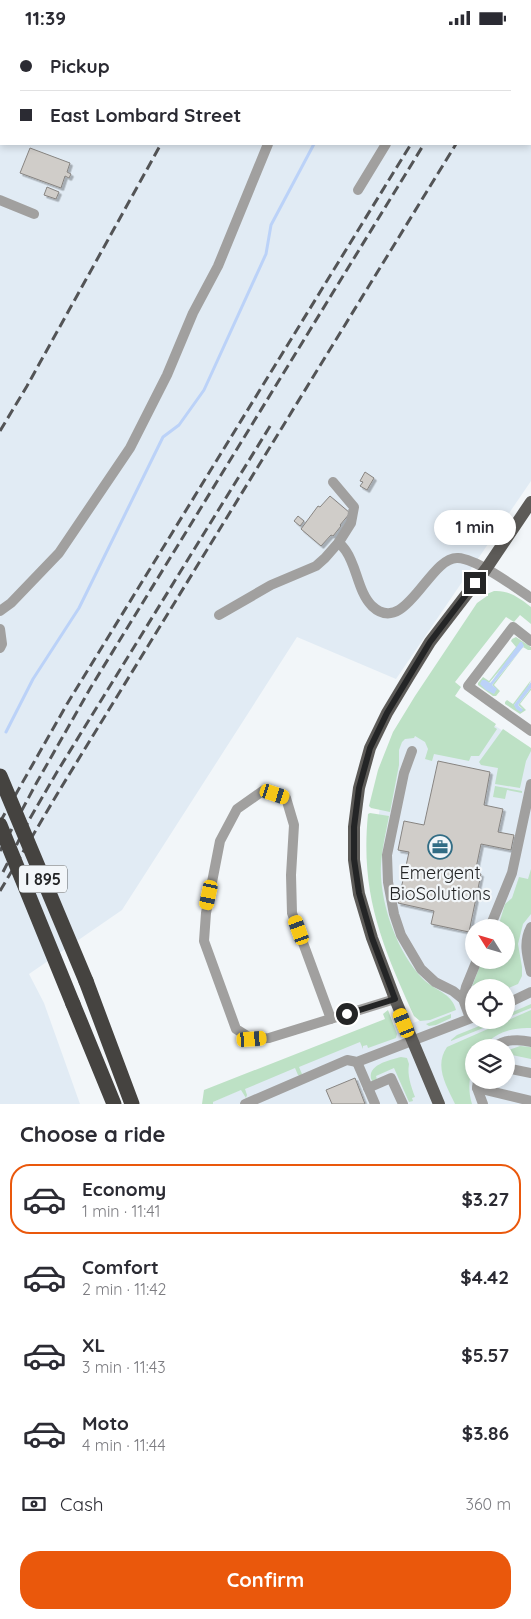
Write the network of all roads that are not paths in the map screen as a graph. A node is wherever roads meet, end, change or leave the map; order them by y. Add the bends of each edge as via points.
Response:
1 (268, 145) edge
2 (385, 145) edge
3 (358, 190) dead end
4 (0, 200) edge
5 (34, 214) dead end
6 (332, 482) dead end
7 (531, 503) edge
8 (339, 542) junction
9 (486, 569) junction
10 (531, 598) edge
11 (0, 611) edge
12 (219, 615) dead end
13 (0, 629) edge
14 (531, 641) edge
15 (0, 648) edge
16 (531, 731) edge
17 (412, 751) dead end
18 (0, 777) edge
19 (531, 784) edge
20 (0, 825) edge
21 (493, 919) edge
22 (531, 927) edge
23 (473, 969) edge
24 (531, 971) edge
25 (531, 992) edge
26 (395, 999) junction
27 (463, 999) junction
28 (515, 1000) edge
29 (465, 1003) edge
30 (331, 1019) junction
31 (465, 1020) edge
32 (515, 1040) edge
33 (411, 1041) junction
34 (531, 1042) edge
35 (357, 1062) junction
36 (515, 1070) edge
37 (531, 1073) edge
38 (368, 1088) junction
39 (479, 1089) edge
40 (494, 1089) edge
41 (531, 1101) edge
42 (114, 1104) edge
43 (132, 1104) edge
44 (245, 1104) edge
45 (374, 1104) edge
46 (403, 1104) edge
47 (439, 1104) edge
48 (483, 1104) edge

1 - 11 street via 218,266 130,447 58,553
2 - 3 street
4 - 5 street
6 - 8 street via 354,507 351,523
7 - 9 main road
8 - 9 street via 347,552 372,606 384,613 401,610 448,560 460,558
8 - 12 street via 316,566 271,585
9 - 10 street
9 - 26 main road via 430,642 387,713 370,748 359,788 354,859 359,893
13 - 15 street
14 - 16 street via 513,627 468,686
17 - 27 street via 404,773 387,855 394,913 401,935 421,969
18 - 43 highway, I 895, bridge via 86,981
19 - 21 street via 512,873
20 - 42 highway, I 895, bridge
22 - 24 street via 526,948
23 - 27 street
25 - 28 street
26 - 30 street
26 - 33 main road
27 - 29 street
30 - 30 street via 269,1038 252,1039 244,1035 236,1029 204,941 220,841 237,809 264,791 286,797 294,825 292,913
31 - 33 street
32 - 34 street
33 - 35 street
33 - 47 main road
35 - 38 street
35 - 44 street via 347,1060
36 - 37 street
38 - 45 street
38 - 46 street via 391,1078
39 - 48 street
40 - 41 street

